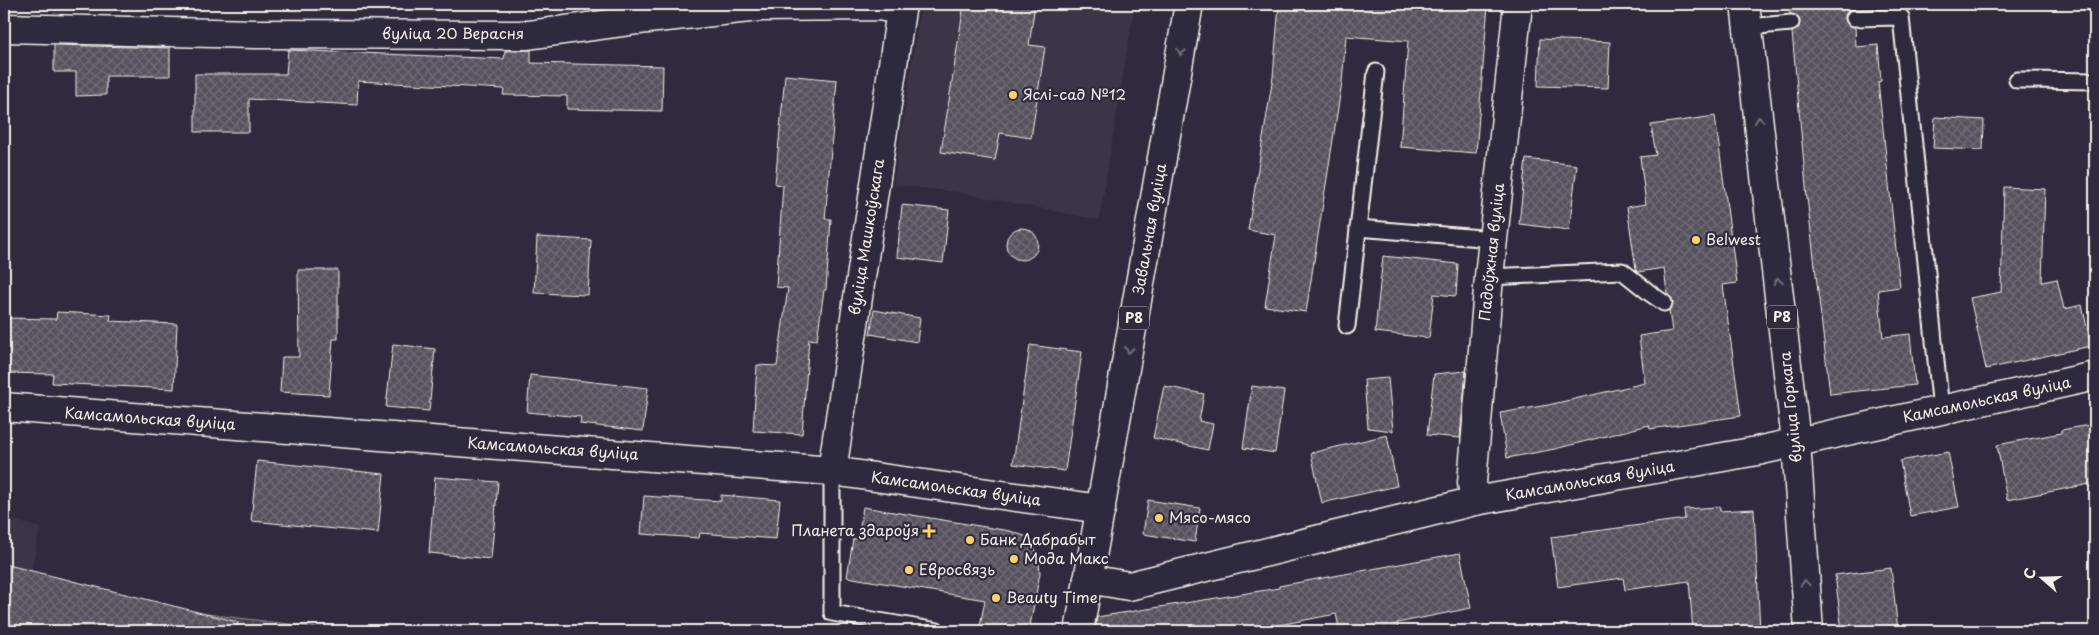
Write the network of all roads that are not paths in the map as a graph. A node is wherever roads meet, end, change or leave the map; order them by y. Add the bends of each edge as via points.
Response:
1 (1189, 4) edge
2 (1518, 4) edge
3 (902, 7) edge
4 (1747, 16) edge
5 (1854, 18) dead end
6 (1791, 23) dead end
7 (4, 28) edge
8 (1376, 72) dead end
9 (2017, 80) dead end
10 (2095, 81) edge
11 (1358, 228) junction
12 (1493, 239) junction
13 (1489, 277) junction
14 (1664, 303) dead end
15 (1347, 326) dead end
16 (2095, 376) edge
17 (4, 408) edge
18 (1941, 410) junction
19 (1796, 442) junction
20 (832, 471) junction
21 (1475, 501) junction
22 (1101, 509) junction
23 (1088, 579) junction
24 (938, 631) edge
25 (1079, 631) edge
26 (1809, 631) edge

1 -> 22 street, Завальная вуліца / Р8
2 - 12 street, Падоўжная вуліца
3 - 7 street, вуліца 20 Верасня via 759,7 528,35 254,34
3 - 20 street, вуліца Машкоўскага
4 - 6 lane
19 -> 4 street, вуліца Горкага / Р8
5 - 18 lane via 1901,17
8 - 11 lane
9 - 10 lane
11 - 12 lane
11 - 15 lane
12 - 13 street, Падоўжная вуліца
13 - 14 lane via 1622,271
13 - 21 street, Падоўжная вуліца via 1472,483
16 - 18 street, Камсамольская вуліца
17 - 20 street, Камсамольская вуліца
18 - 19 street, Камсамольская вуліца
19 - 21 street, Камсамольская вуліца
26 -> 19 street, вуліца Горкага / Р8
20 - 22 street, Камсамольская вуліца
20 - 24 lane via 832,613
21 - 23 street, Камсамольская вуліца via 1129,586
22 - 23 street, Завальная вуліца / Р8
23 - 25 street, Завальная вуліца / Р8

